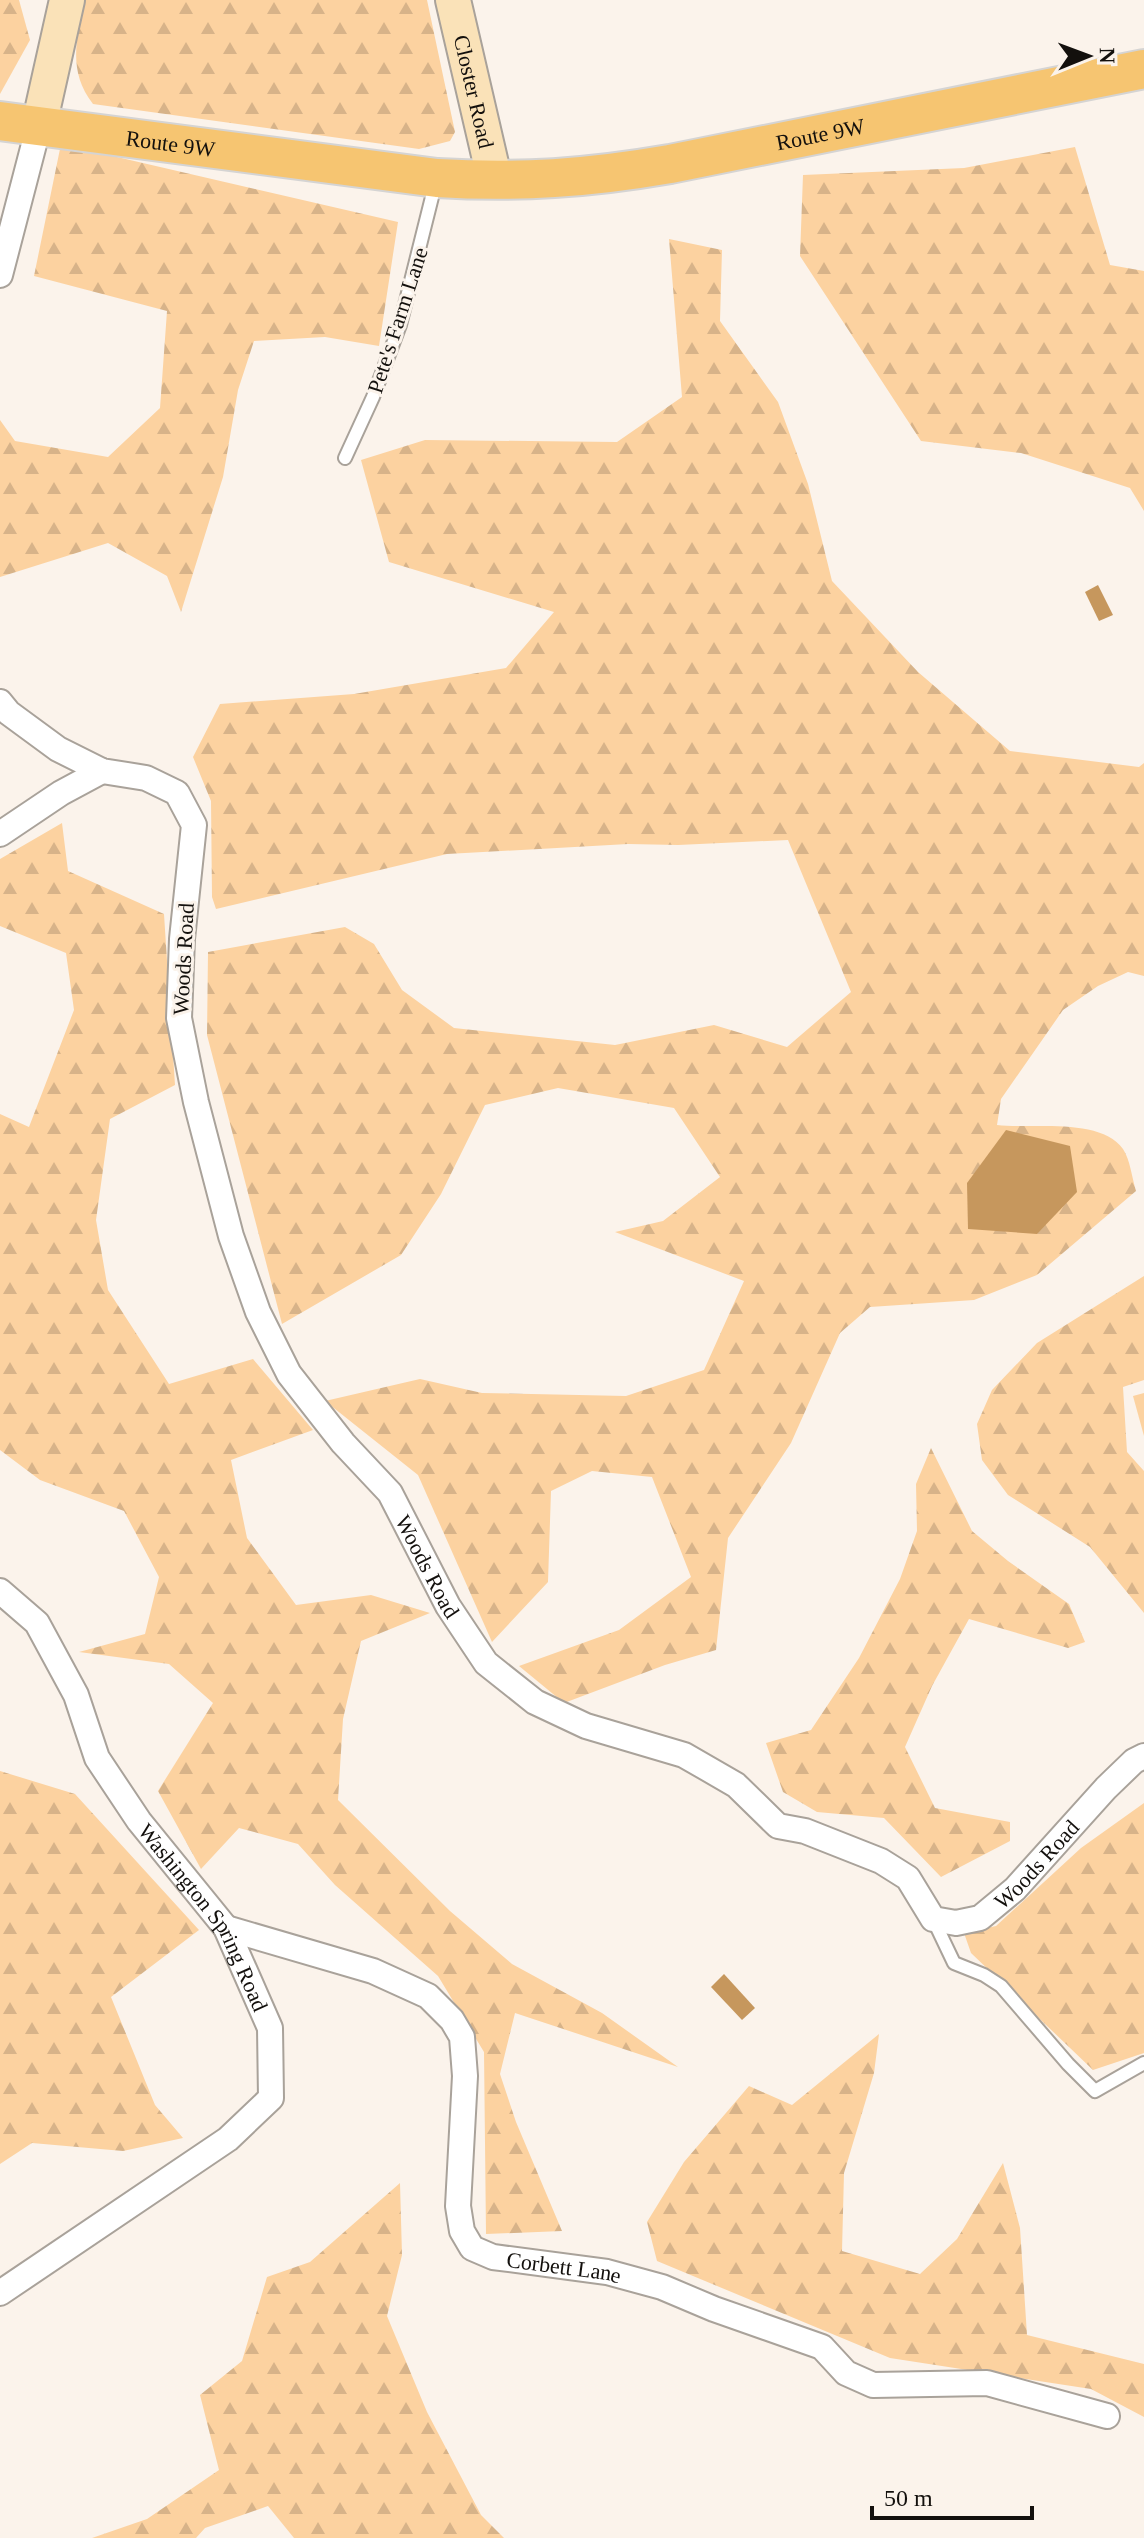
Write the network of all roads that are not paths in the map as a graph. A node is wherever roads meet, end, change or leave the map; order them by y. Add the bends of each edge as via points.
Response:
1 (67, 0) edge
2 (453, 0) edge
3 (1144, 69) edge
4 (0, 121) edge
5 (39, 125) junction
6 (437, 178) junction
7 (495, 181) junction
8 (0, 275) edge
9 (345, 458) dead end
10 (0, 702) edge
11 (102, 771) junction
12 (0, 834) edge
13 (0, 1591) edge
14 (1144, 1756) edge
15 (933, 1919) junction
16 (226, 1928) junction
17 (1144, 2063) edge
18 (0, 2293) edge
19 (1107, 2416) dead end

1 - 5 street
2 - 7 street, Closter Road
3 - 7 main road, Route 9W via 608,175
4 - 5 main road, Route 9W
5 - 6 main road, Route 9W
5 - 8 street
6 - 7 main road, Route 9W
6 - 9 lane, Pete's Farm Lane via 400,325
10 - 11 street, Woods Road via 58,749
11 - 12 street
11 - 15 street, Woods Road via 146,778 177,793 194,825 179,1018 231,1236 258,1312 289,1374 390,1493 448,1606 486,1663 535,1702 586,1726 684,1755 736,1785 778,1826 881,1861 908,1878
13 - 16 street, Washington Spring Road via 37,1623 76,1695 97,1758 139,1821
14 - 15 street, Woods Road via 980,1918 956,1923
15 - 17 lane via 954,1963 1001,1986 1095,2091
16 - 18 street, Washington Spring Road via 270,2028 271,2098 228,2139
16 - 19 street, Corbett Lane via 373,1971 428,1996 452,2020 462,2037 465,2076 458,2206 462,2231 472,2248 493,2257 607,2272 662,2287 822,2347 846,2373 873,2385 987,2383

